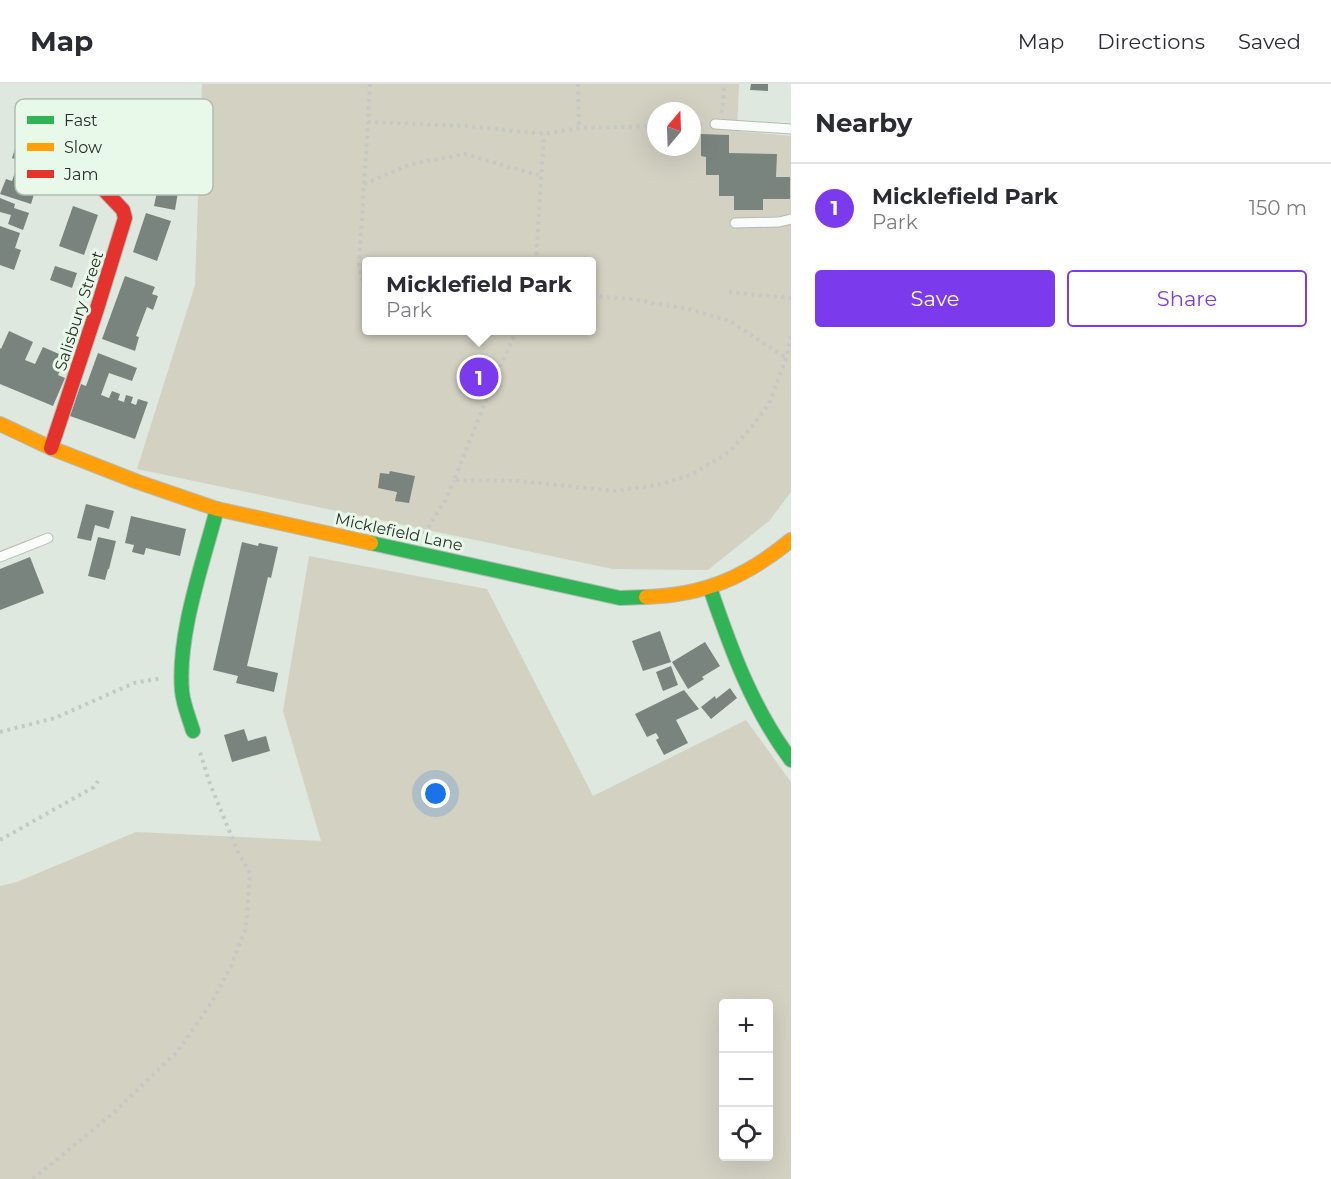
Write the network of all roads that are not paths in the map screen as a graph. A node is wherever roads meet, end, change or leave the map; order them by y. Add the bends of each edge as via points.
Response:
1 (716, 124) dead end
2 (791, 129) edge
3 (109, 195) edge
4 (791, 219) edge
5 (735, 223) dead end
6 (0, 424) edge
7 (51, 448) junction
8 (217, 509) junction
9 (48, 538) dead end
10 (791, 540) edge
11 (0, 557) edge
12 (710, 588) junction
13 (193, 732) road end
14 (791, 760) edge

1 - 2 lane
3 - 7 main road, Salisbury Street via 125,218
4 - 5 lane
6 - 7 main road, Micklefield Lane
7 - 8 main road, Micklefield Lane
8 - 12 main road, Micklefield Lane via 620,598 687,594
8 - 13 main road via 190,611 183,654 182,692
9 - 11 lane
10 - 12 main road, Micklefield Lane via 757,567
12 - 14 main road via 752,697

